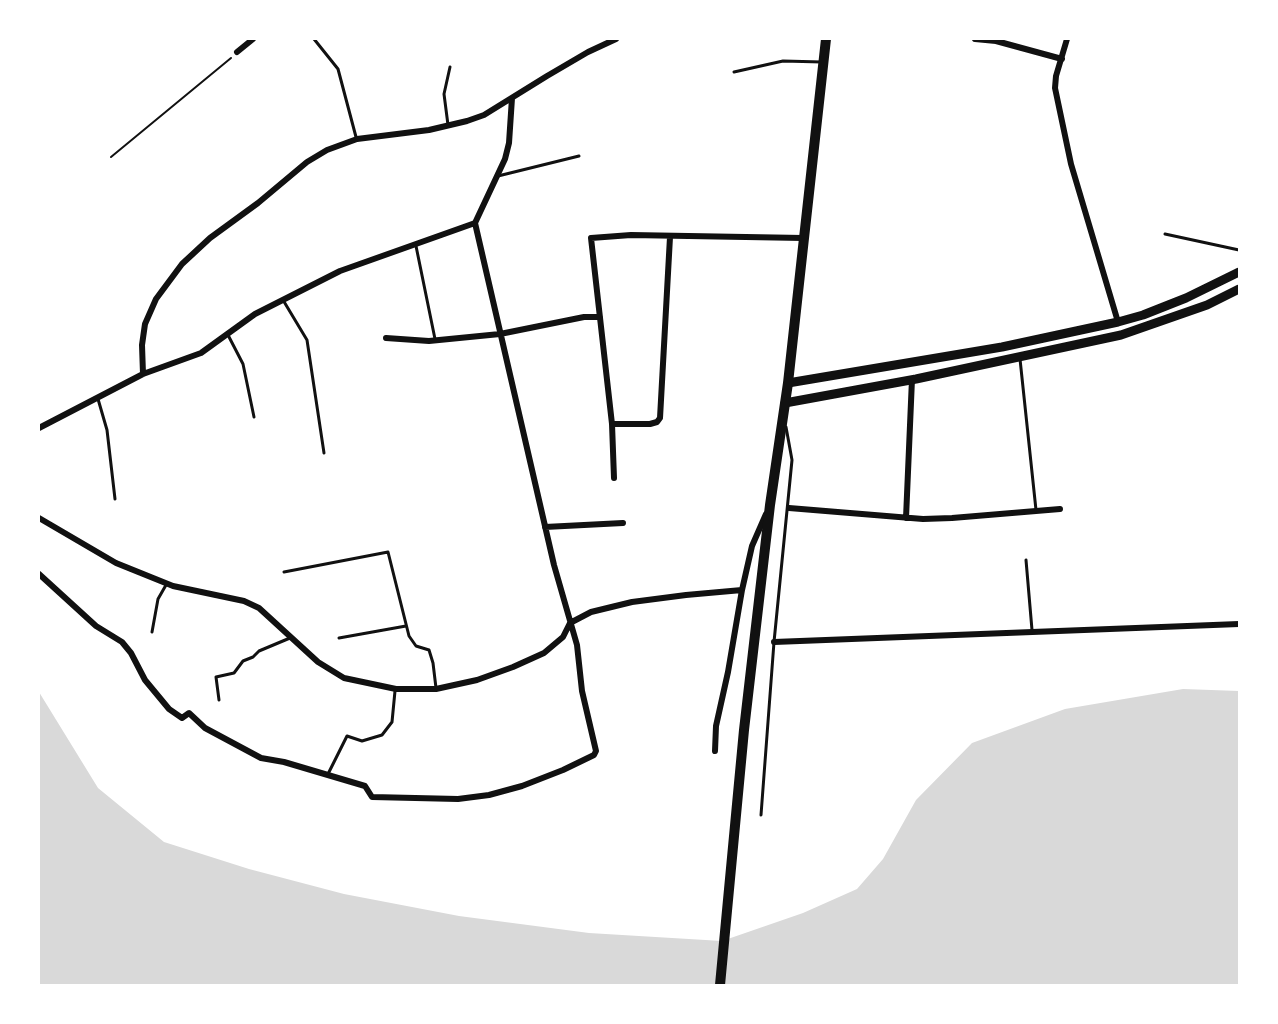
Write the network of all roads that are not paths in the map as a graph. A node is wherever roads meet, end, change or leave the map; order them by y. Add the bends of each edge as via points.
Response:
1 (253, 39) edge
2 (314, 39) edge
3 (616, 39) edge
4 (826, 39) edge
5 (975, 39) edge
6 (1067, 39) edge
7 (237, 52) road end
8 (1062, 59) junction
9 (823, 62) junction
10 (450, 67) dead end
11 (734, 72) dead end
12 (512, 98) junction
13 (448, 125) junction
14 (357, 139) junction
15 (579, 156) dead end
16 (497, 176) junction
17 (475, 223) junction
18 (1165, 234) dead end
19 (670, 237) junction
20 (803, 238) junction
21 (416, 244) junction
22 (1239, 250) edge
23 (1239, 272) edge
24 (1239, 289) edge
25 (283, 300) junction
26 (600, 317) junction
27 (1118, 322) junction
28 (500, 334) junction
29 (228, 335) junction
30 (1121, 335) junction
31 (386, 338) dead end
32 (436, 340) junction
33 (992, 349) junction
34 (1020, 357) junction
35 (910, 363) junction
36 (995, 363) junction
37 (143, 374) junction
38 (912, 379) junction
39 (788, 383) junction
40 (98, 397) junction
41 (785, 403) junction
42 (783, 416) junction
43 (254, 417) dead end
44 (612, 424) junction
45 (39, 428) edge
46 (324, 453) dead end
47 (614, 478) dead end
48 (115, 499) dead end
49 (770, 505) junction
50 (789, 508) junction
51 (1060, 509) dead end
52 (1036, 511) junction
53 (39, 518) edge
54 (906, 518) junction
55 (623, 523) dead end
56 (545, 527) junction
57 (1026, 560) dead end
58 (284, 572) dead end
59 (39, 574) edge
60 (167, 583) junction
61 (741, 590) junction
62 (570, 623) junction
63 (1239, 624) edge
64 (406, 626) junction
65 (152, 632) dead end
66 (1033, 632) junction
67 (292, 638) junction
68 (339, 638) dead end
69 (774, 642) junction
70 (396, 688) junction
71 (436, 689) junction
72 (219, 700) dead end
73 (715, 751) dead end
74 (328, 774) junction
75 (761, 814) dead end
76 (720, 985) edge

1 - 7 street
2 - 14 lane via 338,69
3 - 12 street
4 - 9 main road
5 - 8 street
6 - 8 street
8 - 27 street via 1055,88 1071,164
9 - 11 lane via 783,61
9 - 20 main road
10 - 13 lane via 444,94
12 - 13 street via 484,115
12 - 16 street via 509,143
13 - 14 street
14 - 37 street via 307,162 182,264 156,299 145,324
15 - 16 lane
16 - 17 street
17 - 21 street
17 - 28 street
18 - 22 lane
19 - 20 street
19 - 26 street via 591,238
19 - 44 street via 660,418 650,424
20 - 39 main road
21 - 25 street via 340,271
21 - 32 lane
23 - 27 main road via 1186,298
24 - 30 main road via 1208,305
25 - 29 street via 255,314
25 - 46 lane via 307,340
26 - 28 street
26 - 44 street
27 - 30 main road
27 - 33 main road
28 - 32 street
28 - 56 street
29 - 37 street via 201,353
29 - 43 lane via 243,364
30 - 34 main road
31 - 32 street
33 - 35 main road
33 - 36 main road
34 - 36 main road
34 - 52 lane
35 - 38 main road
35 - 39 main road
36 - 38 main road
37 - 40 street
38 - 41 main road
38 - 54 street
39 - 41 main road
40 - 45 street
40 - 48 lane via 107,430
41 - 42 main road
42 - 49 main road
42 - 50 lane via 792,460
44 - 47 street
49 - 61 street via 752,546
49 - 76 main road
50 - 54 street
50 - 69 lane
51 - 52 street
52 - 54 street
53 - 60 street via 116,563
55 - 56 street
56 - 62 street
57 - 66 lane
58 - 64 lane via 388,552
59 - 74 street via 96,626 122,642 145,680 175,714 182,718 189,713 205,728 261,758
60 - 65 lane via 158,599
60 - 67 street via 244,601 259,608
61 - 62 street via 632,602 591,612
61 - 73 street
62 - 71 street via 563,637 544,653 477,680
62 - 74 street via 594,755 522,786 458,799 372,797 364,786
63 - 66 street
64 - 68 lane
64 - 71 lane via 416,646 429,650
66 - 69 street
67 - 70 street via 318,662 344,678
67 - 72 lane via 259,651 234,673 216,677
69 - 75 lane
70 - 71 street
70 - 74 lane via 392,722 382,735 362,741 347,736

